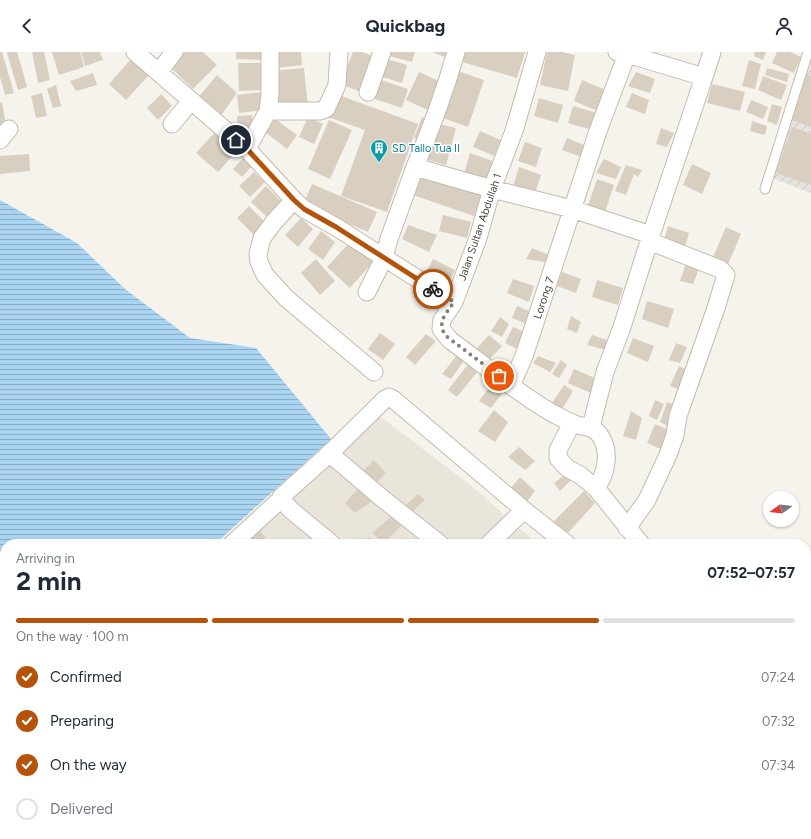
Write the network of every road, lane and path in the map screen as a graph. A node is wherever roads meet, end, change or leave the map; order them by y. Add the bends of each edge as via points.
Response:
1 (135, 52) edge
2 (174, 52) edge
3 (270, 52) edge
4 (340, 52) edge
5 (382, 52) edge
6 (456, 52) edge
7 (537, 52) edge
8 (712, 52) edge
9 (808, 52) edge
10 (624, 53) edge
11 (808, 64) edge
12 (159, 72) junction
13 (704, 77) junction
14 (368, 92) dead end
15 (191, 101) junction
16 (268, 111) junction
17 (172, 124) dead end
18 (247, 149) junction
19 (415, 167) junction
20 (492, 189) junction
21 (765, 189) dead end
22 (294, 200) junction
23 (572, 209) junction
24 (650, 238) junction
25 (384, 258) junction
26 (367, 292) dead end
27 (454, 302) junction
28 (374, 372) dead end
29 (511, 386) junction
30 (572, 423) junction
31 (591, 427) junction
32 (329, 453) junction
33 (600, 494) junction
34 (281, 499) junction
35 (524, 510) junction
36 (627, 528) junction
37 (237, 539) edge
38 (326, 539) edge
39 (434, 539) edge
40 (494, 539) edge
41 (561, 539) edge
42 (637, 539) edge

1 - 12 street
2 - 12 street
3 - 16 street
4 - 16 street via 338,80 326,109
5 - 14 street
6 - 19 street via 444,93
7 - 20 street, Jalan Sultan Abdullah 1 via 514,131
8 - 13 street
9 - 11 lane
10 - 13 street
10 - 23 street, Lorong 7
11 - 21 lane
12 - 15 street
13 - 24 street
15 - 17 street
15 - 18 street
16 - 18 street
18 - 22 street
19 - 20 street
19 - 25 street
20 - 23 street
20 - 27 street, Jalan Sultan Abdullah 1 via 478,238
22 - 25 street via 304,209
22 - 28 street via 262,238 258,254 265,275 286,298
23 - 24 street
23 - 29 street, Lorong 7 via 540,311
24 - 31 street via 605,372
24 - 36 street via 720,269 726,275 678,416 668,455 647,500
25 - 26 street
25 - 27 street
27 - 29 street, Jalan Sultan Abdullah 1 via 442,320 443,332
29 - 30 street, Jalan Sultan Abdullah 1
30 - 31 street, Jalan Sultan Abdullah 1
30 - 33 street via 558,450 558,458
31 - 33 street via 599,434 606,450
32 - 34 street
32 - 35 street via 385,399 391,397
32 - 39 street
33 - 36 street
34 - 37 street
34 - 38 street
35 - 40 street
35 - 41 street
36 - 42 street

